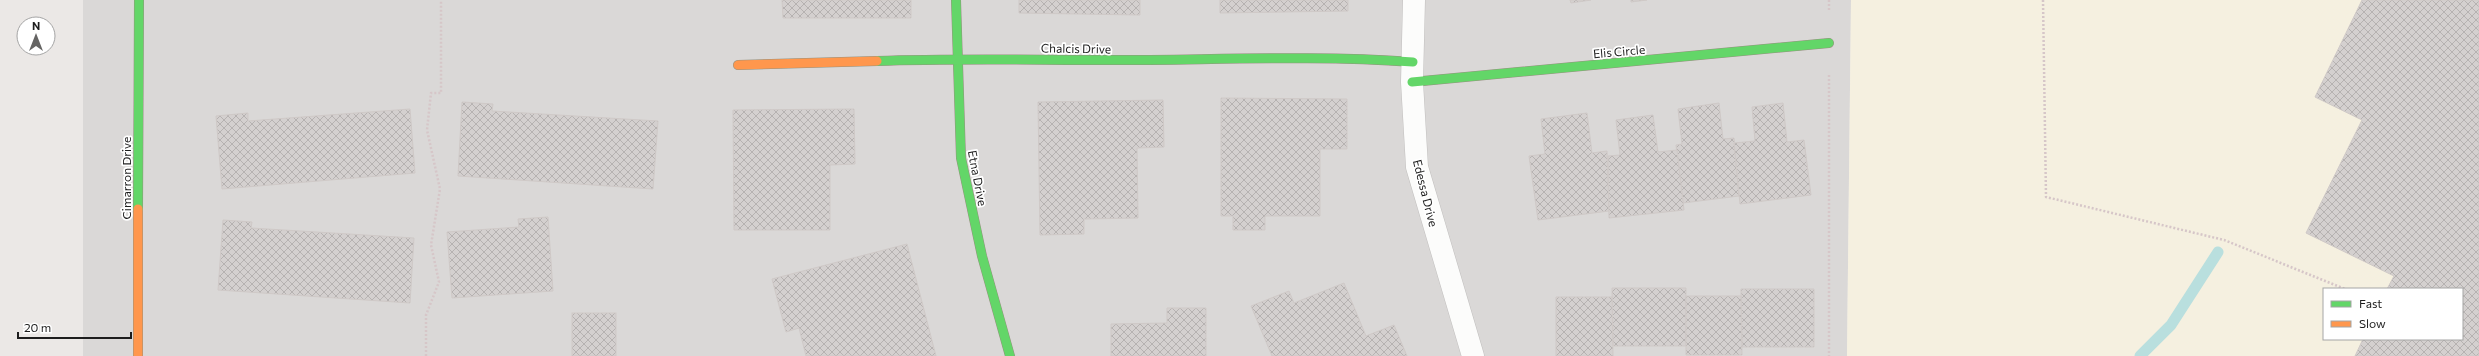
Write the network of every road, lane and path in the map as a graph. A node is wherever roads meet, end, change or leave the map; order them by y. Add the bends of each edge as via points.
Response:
1 (139, 0) edge
2 (441, 0) edge
3 (956, 0) edge
4 (1414, 0) edge
5 (1829, 0) edge
6 (2043, 0) edge
7 (1829, 44) junction
8 (956, 58) junction
9 (738, 65) dead end
10 (1412, 72) junction
11 (2343, 288) edge
12 (138, 356) edge
13 (426, 356) edge
14 (1010, 356) edge
15 (1473, 356) edge
16 (1829, 356) edge

1 - 12 street, Cimarron Drive
2 - 13 path via 441,92 431,92 427,130 440,189 431,245 438,282 426,315
3 - 8 street, Etna Drive
4 - 10 street, Edessa Drive
5 - 7 path
6 - 11 path via 2046,197 2224,240
7 - 10 street, Elis Circle
7 - 16 path
8 - 9 street, Chalcis Drive
8 - 10 street, Chalcis Drive via 1113,60 1345,57
8 - 14 street, Etna Drive via 961,158 982,256
10 - 15 street, Edessa Drive via 1417,167

